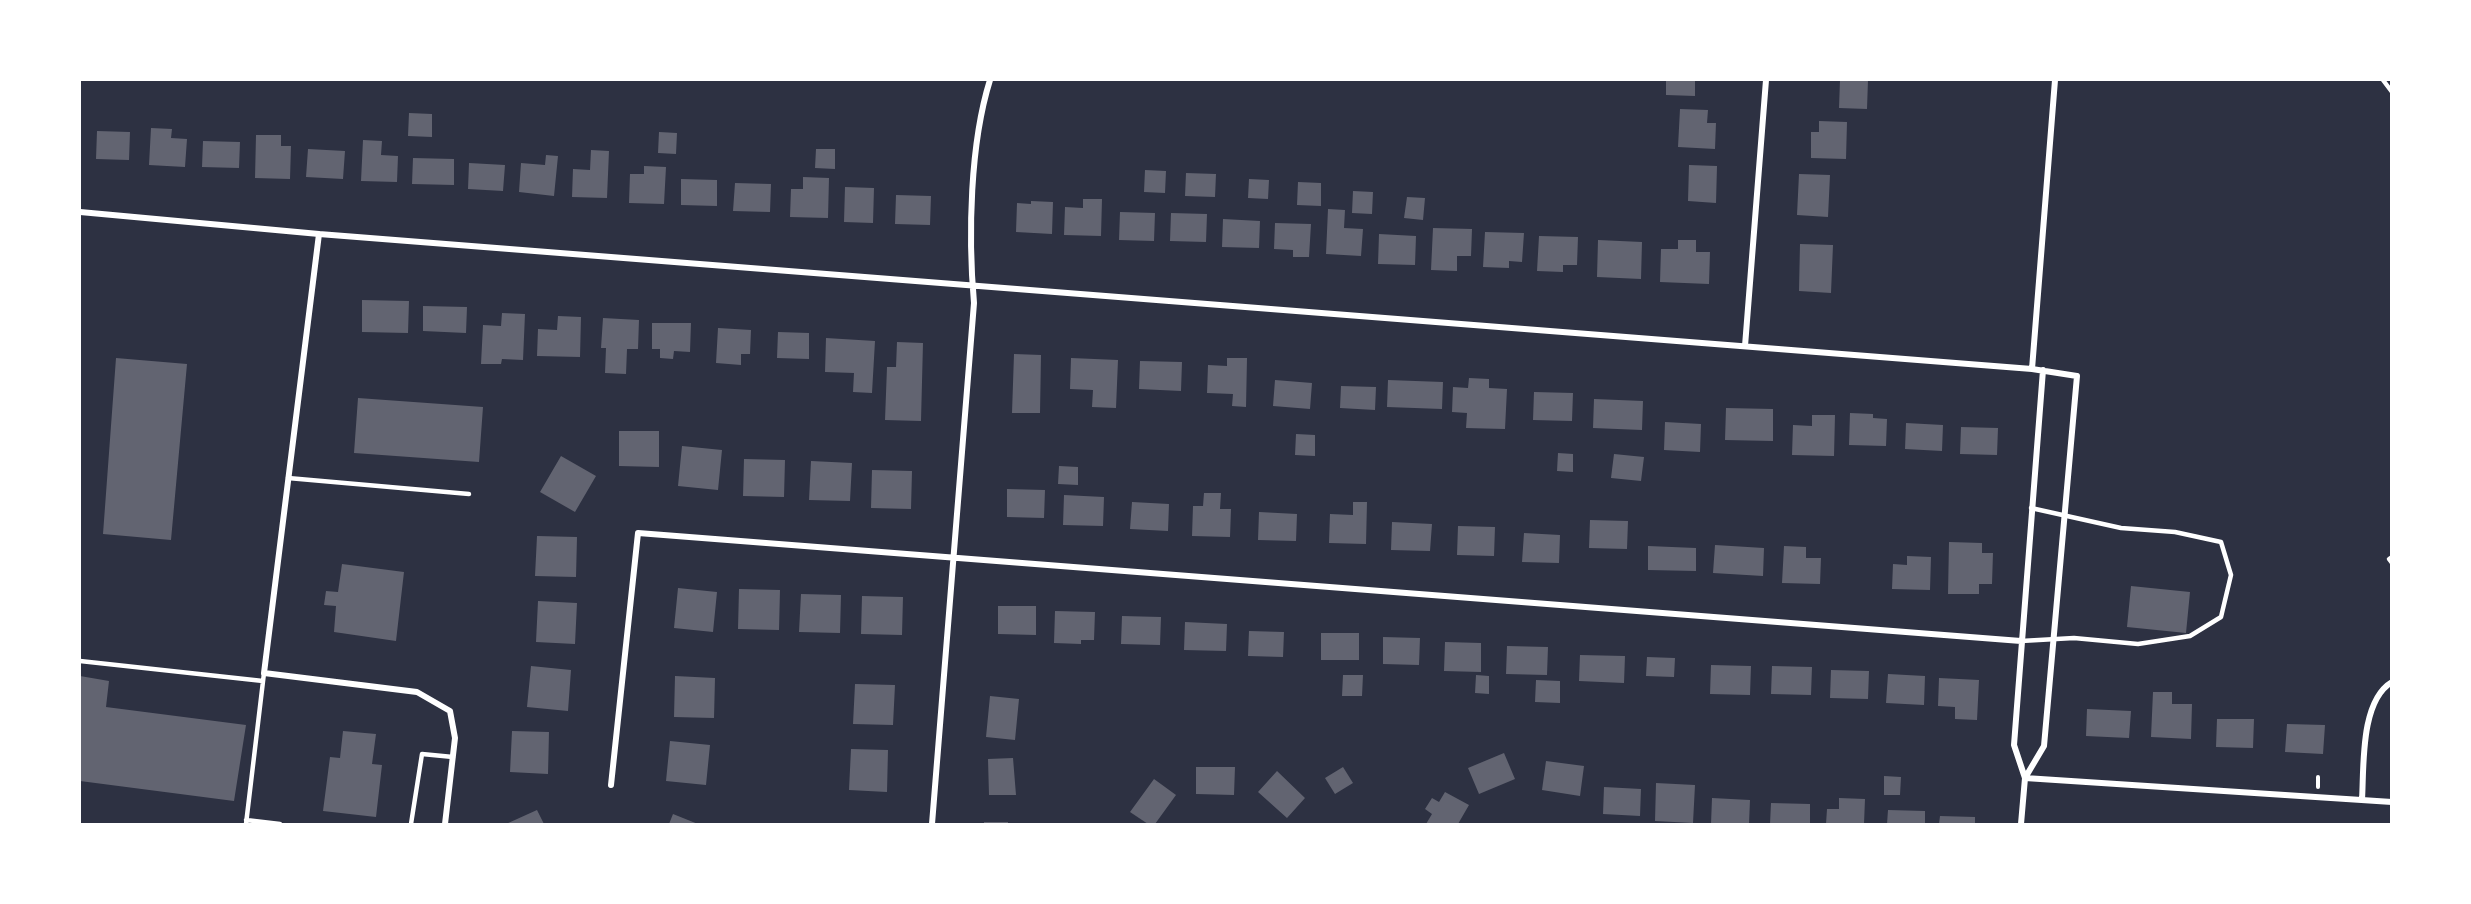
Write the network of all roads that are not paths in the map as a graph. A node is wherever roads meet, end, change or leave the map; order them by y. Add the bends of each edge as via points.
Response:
1 (990, 80) edge
2 (1766, 80) edge
3 (2055, 80) edge
4 (2383, 80) edge
5 (2391, 92) edge
6 (80, 212) edge
7 (319, 234) junction
8 (972, 284) junction
9 (1745, 346) junction
10 (2032, 369) junction
11 (2043, 370) junction
12 (288, 478) junction
13 (469, 495) dead end
14 (2031, 508) junction
15 (2064, 514) junction
16 (954, 557) junction
17 (2391, 557) edge
18 (2391, 563) edge
19 (2053, 639) junction
20 (2021, 641) junction
21 (80, 661) edge
22 (264, 673) junction
23 (263, 681) junction
24 (2391, 682) edge
25 (453, 757) junction
26 (2025, 778) junction
27 (611, 785) dead end
28 (2362, 800) junction
29 (2391, 802) edge
30 (246, 822) edge
31 (280, 825) edge
32 (411, 825) edge
33 (445, 825) edge
34 (932, 825) edge
35 (2021, 825) edge

1 - 8 street via 977,142 970,255
2 - 9 street
3 - 10 street
4 - 5 lane
6 - 7 street
7 - 8 street
7 - 12 street
8 - 9 street
8 - 16 street via 974,303
9 - 10 street
10 - 11 street
11 - 14 street
11 - 15 street via 2077,376
12 - 13 lane
12 - 22 street
14 - 15 lane
14 - 20 street
15 - 19 street
15 - 19 lane via 2121,528 2175,532 2221,542 2231,575 2221,617 2190,636 2138,644
16 - 20 street
16 - 27 street via 638,533
16 - 34 street
17 - 18 lane
19 - 20 lane
19 - 26 street via 2044,746
20 - 26 street via 2014,745
21 - 23 lane
22 - 23 lane
22 - 25 street via 417,692 450,711 455,738
23 - 30 lane
24 - 28 street via 2381,692 2367,726
25 - 32 lane via 422,754
25 - 33 street
26 - 28 street
26 - 35 street
28 - 29 street
30 - 31 lane

